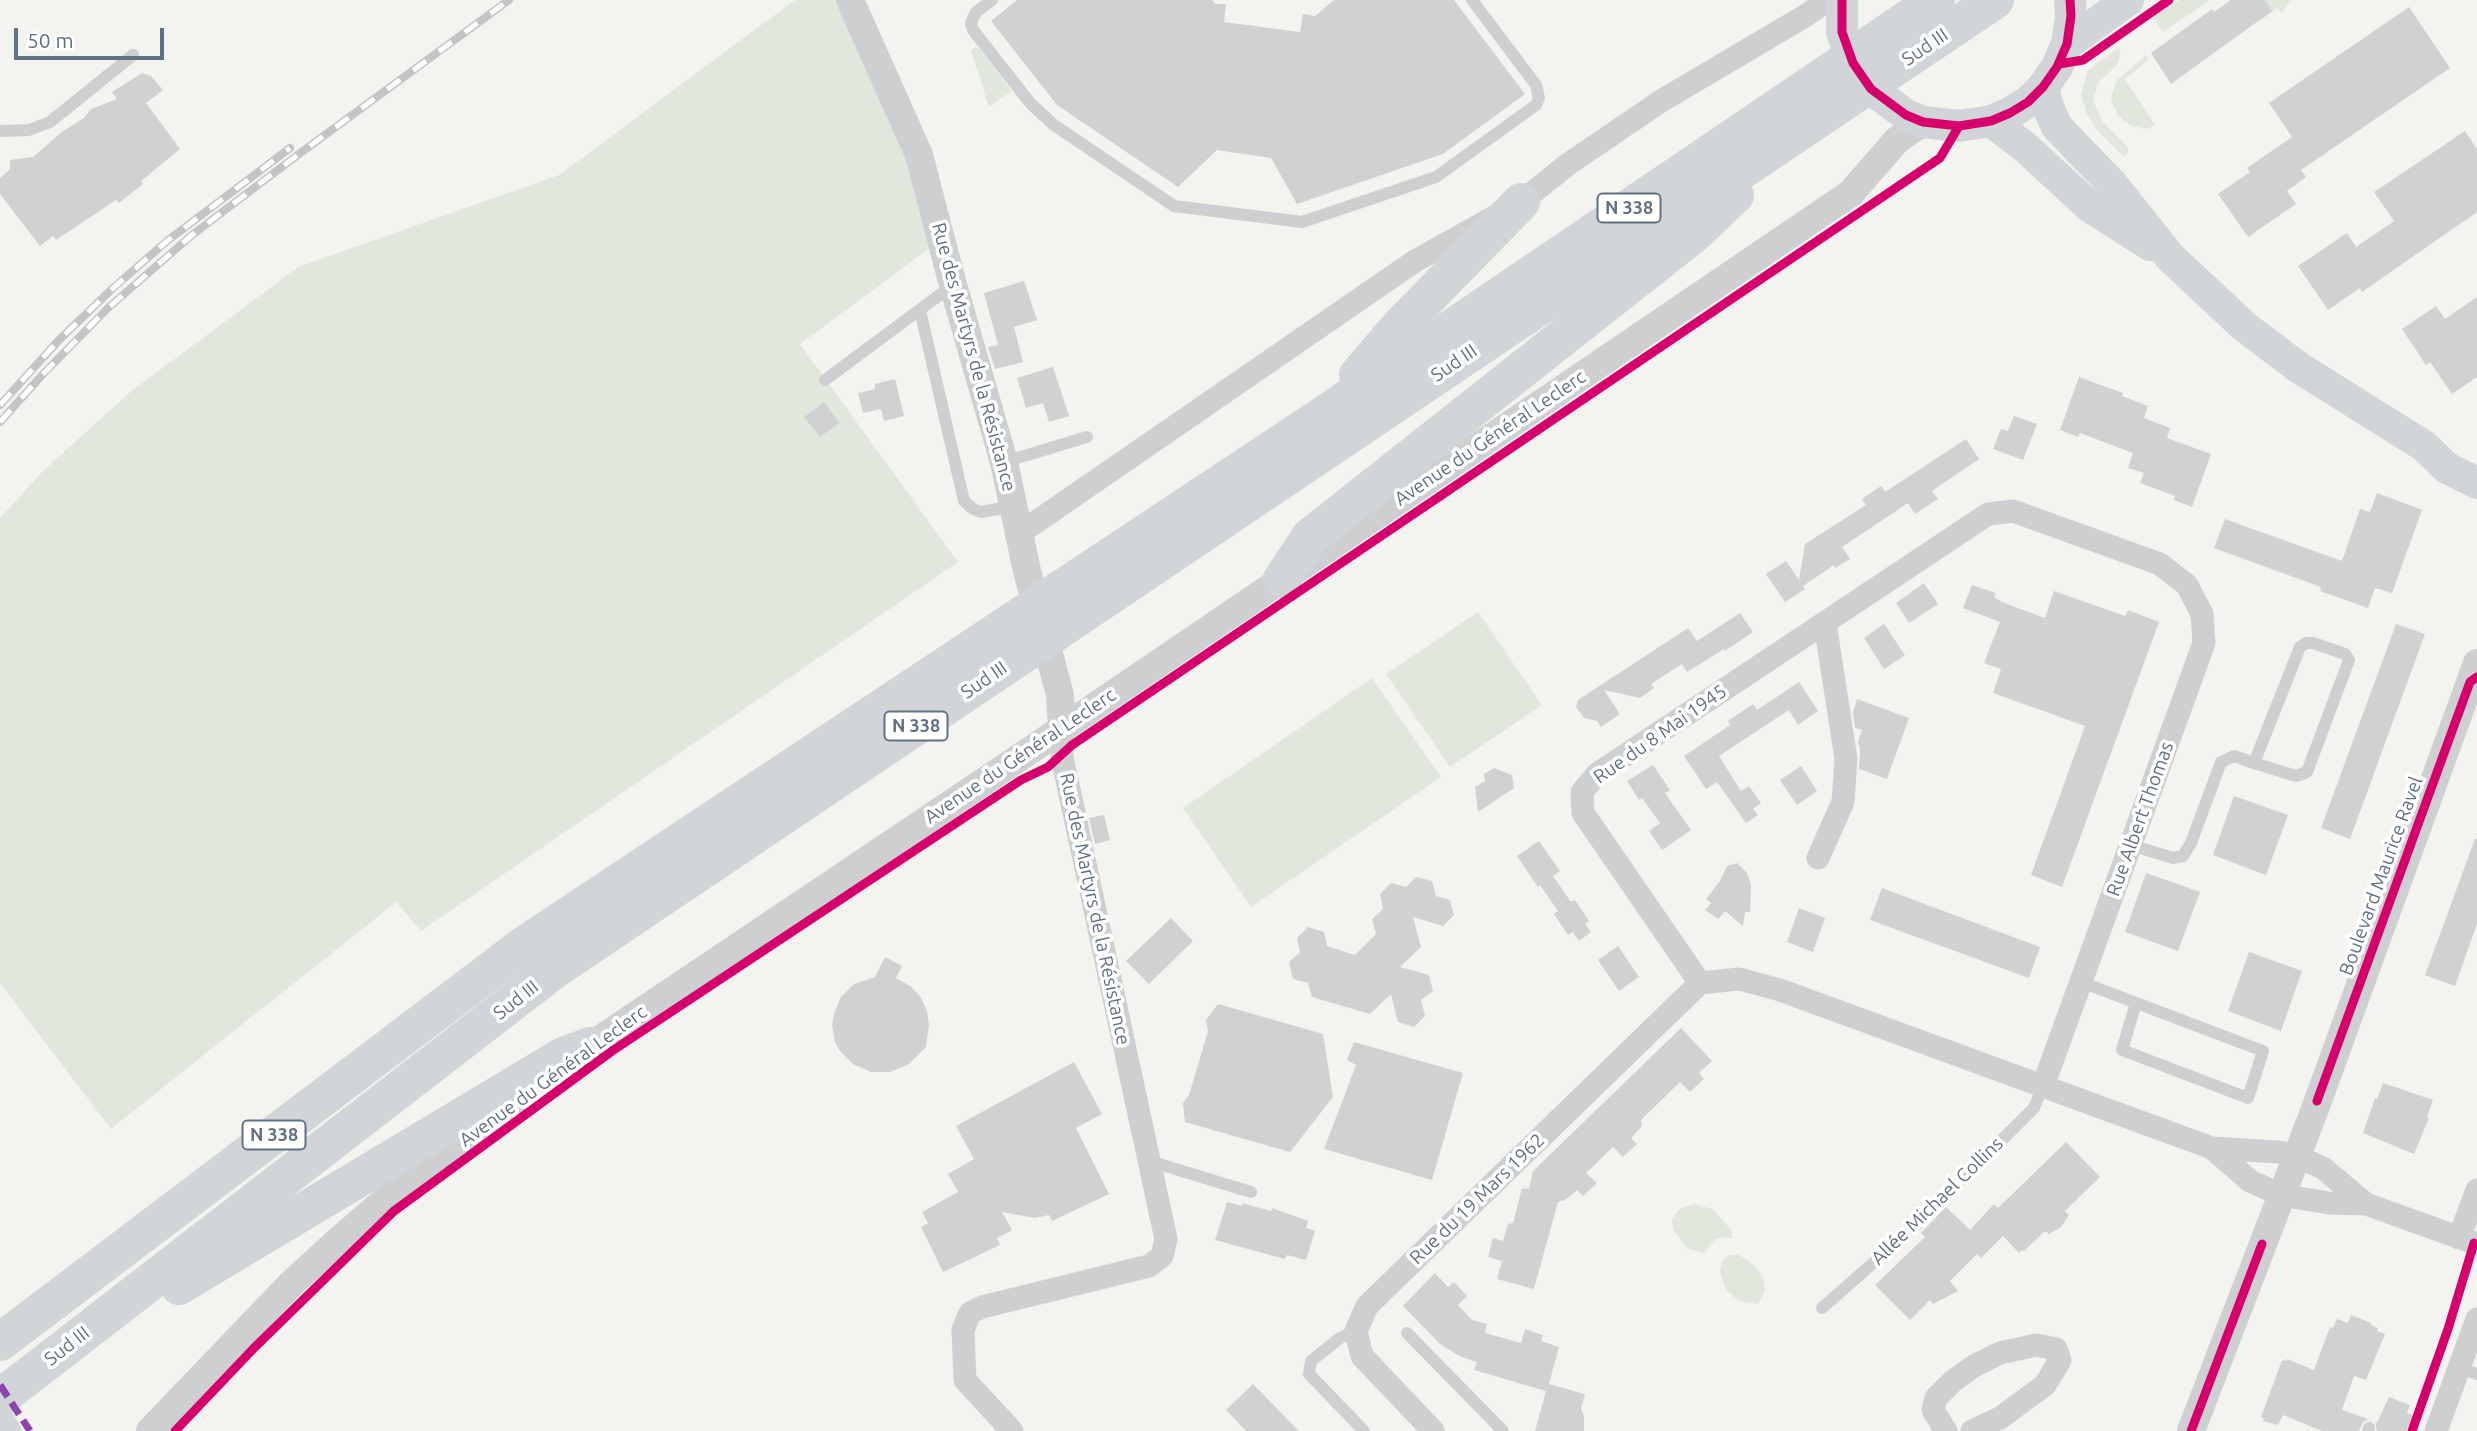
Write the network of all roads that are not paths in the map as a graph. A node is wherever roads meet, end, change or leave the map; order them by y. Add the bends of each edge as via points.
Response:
1 (850, 0) edge
2 (992, 0) edge
3 (1472, 0) edge
4 (1828, 0) edge
5 (1842, 0) edge
6 (1936, 0) edge
7 (1995, 0) edge
8 (2070, 0) edge
9 (2128, 0) edge
10 (2067, 44) junction
11 (133, 55) dead end
12 (2043, 87) junction
13 (1992, 121) junction
14 (1923, 122) junction
15 (1807, 125) junction
16 (0, 131) edge
17 (1521, 202) junction
18 (2170, 257) junction
19 (953, 285) junction
20 (920, 310) junction
21 (825, 380) dead end
22 (1322, 416) junction
23 (1087, 437) dead end
24 (2424, 446) junction
25 (2477, 457) edge
26 (1004, 462) junction
27 (2477, 483) edge
28 (1014, 506) junction
29 (1020, 533) junction
30 (2160, 564) joint
31 (1282, 579) junction
32 (1825, 623) junction
33 (2477, 663) edge
34 (1062, 728) junction
35 (2254, 763) junction
36 (2131, 845) junction
37 (1818, 858) dead end
38 (2081, 982) junction
39 (1700, 983) junction
40 (2136, 1003) junction
41 (590, 1046) junction
42 (2043, 1086) junction
43 (2212, 1148) junction
44 (2296, 1156) junction
45 (1149, 1161) junction
46 (2477, 1190) edge
47 (1251, 1192) dead end
48 (2281, 1195) junction
49 (2367, 1204) junction
50 (2468, 1241) edge
51 (1822, 1308) dead end
52 (2477, 1319) edge
53 (1356, 1331) junction
54 (1407, 1333) dead end
55 (10, 1334) edge
56 (55, 1356) junction
57 (2468, 1371) edge
58 (0, 1398) edge
59 (0, 1423) edge
60 (5, 1431) edge
61 (150, 1431) edge
62 (1012, 1431) edge
63 (1364, 1431) edge
64 (1433, 1431) edge
65 (1503, 1431) edge
66 (1946, 1431) edge
67 (1972, 1431) edge
68 (2191, 1431) edge
69 (2436, 1431) edge

1 - 19 street, Rue des Martyrs de la Résistance via 919,155
2 - 3 lane via 976,12 973,30 1031,104 1054,125 1174,206 1302,222 1436,177 1536,105 1536,85
4 - 17 street via 1661,101
5 - 14 main road via 1842,32 1859,74 1895,109
6 - 22 highway, Sud III / N 338
7 - 15 highway, Sud III / N 338
8 - 10 main road
9 - 10 main road
10 - 12 main road
11 - 16 lane via 50,122 29,130
12 - 13 main road
12 - 18 main road via 2057,127 2112,184
13 - 14 main road via 1959,127
13 - 18 main road via 2089,206
14 - 31 street, Avenue du Général Leclerc via 1898,140 1851,193
15 - 31 highway via 1695,233 1310,537
15 - 56 highway, Sud III / N 338 via 554,970
17 - 22 highway via 1398,328
17 - 29 street via 1415,261
18 - 24 main road via 2245,327 2298,367
19 - 20 lane
19 - 26 street, Rue des Martyrs de la Résistance
20 - 21 lane
20 - 28 lane via 964,501 981,512
22 - 55 highway, Sud III / N 338 via 527,943
23 - 26 lane
24 - 25 main road via 2452,448
24 - 27 main road via 2447,468
26 - 28 street, Rue des Martyrs de la Résistance
28 - 29 street, Rue des Martyrs de la Résistance
29 - 34 street, Rue des Martyrs de la Résistance via 1060,695
30 - 32 street, Rue du 8 Mai 1945 via 2013,511 1988,514
30 - 36 street, Rue Albert Thomas via 2188,585 2202,614 2204,643
31 - 34 street, Avenue du Général Leclerc
32 - 37 street via 1846,760 1843,802
32 - 39 street, Rue du 8 Mai 1945 via 1597,774 1582,792 1583,813
33 - 44 street, Boulevard Maurice Ravel
34 - 41 street, Avenue du Général Leclerc
34 - 45 street, Rue des Martyrs de la Résistance via 1062,757
35 - 35 lane via 2296,776 2308,772 2349,660 2344,654 2313,643 2300,647
35 - 36 lane via 2234,756 2221,762 2183,856 2173,858
36 - 38 street, Rue Albert Thomas
38 - 40 lane
38 - 42 street, Rue Albert Thomas
39 - 42 street via 1739,979 1780,990
39 - 53 street, Rue du 19 Mars 1962 via 1367,1306
40 - 40 lane via 2263,1051 2248,1098 2122,1049
41 - 56 highway via 563,1056
41 - 61 street, Avenue du Général Leclerc via 571,1065 400,1188 340,1239
42 - 43 street
42 - 51 lane, Allée Michael Collins via 2034,1108 1913,1228
43 - 44 street
43 - 48 street via 2250,1181
44 - 48 street, Boulevard Maurice Ravel
44 - 49 street via 2323,1168
45 - 47 lane
45 - 62 street, Rue des Martyrs de la Résistance via 1166,1239 1162,1256 1149,1266 970,1313 963,1330 965,1380
46 - 50 street
48 - 49 street
48 - 68 street, Boulevard Maurice Ravel
49 - 50 street
52 - 57 street
53 - 63 lane via 1311,1361 1308,1374
53 - 64 street via 1362,1356
54 - 65 lane
56 - 58 highway, Sud III / N 338
57 - 69 street
59 - 60 main road
66 - 67 street via 1933,1410 1936,1398 1953,1381 2000,1353 2036,1345 2056,1349 2060,1360 2045,1385 2000,1418

